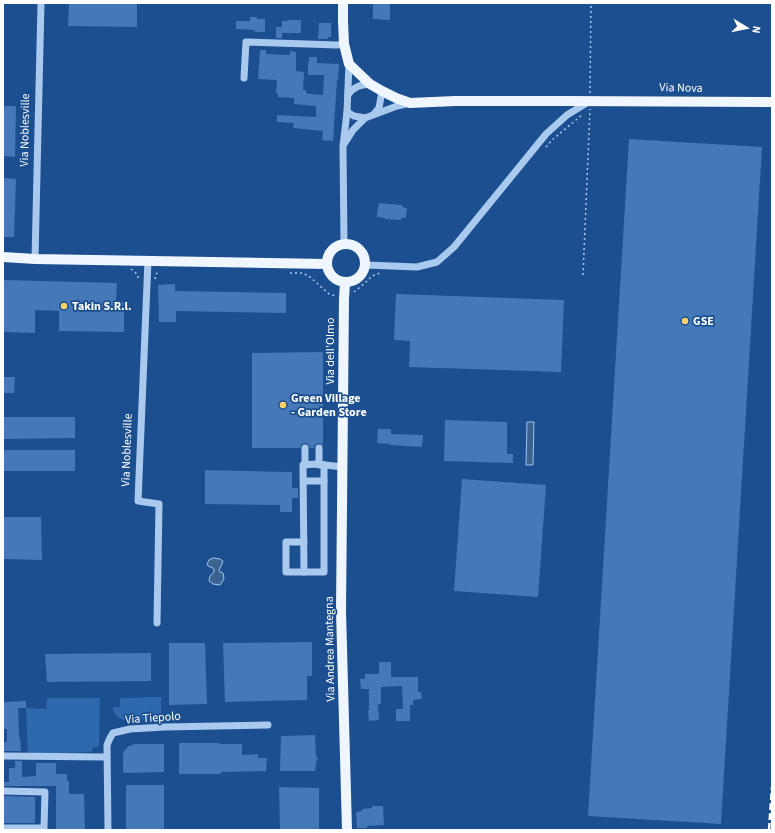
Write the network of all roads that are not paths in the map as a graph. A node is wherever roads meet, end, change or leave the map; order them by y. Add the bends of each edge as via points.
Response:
1 (41, 3) edge
2 (343, 3) edge
3 (344, 44) junction
4 (348, 64) junction
5 (244, 78) dead end
6 (370, 84) junction
7 (382, 91) junction
8 (348, 95) junction
9 (772, 102) edge
10 (410, 103) junction
11 (590, 105) junction
12 (347, 112) junction
13 (373, 116) junction
14 (365, 118) junction
15 (343, 146) junction
16 (344, 244) junction
17 (3, 257) edge
18 (34, 258) junction
19 (148, 260) junction
20 (327, 264) junction
21 (366, 264) junction
22 (345, 283) junction
23 (305, 448) dead end
24 (318, 448) dead end
25 (305, 465) junction
26 (321, 465) junction
27 (343, 467) junction
28 (304, 481) junction
29 (324, 481) junction
30 (304, 542) junction
31 (304, 572) junction
32 (157, 623) dead end
33 (268, 725) dead end
34 (3, 756) edge
35 (107, 757) junction
36 (3, 791) edge
37 (3, 828) edge
38 (108, 830) edge
39 (347, 830) edge

1 - 18 street, Via Noblesville
2 - 3 main road
3 - 4 main road
3 - 5 street via 246,42
4 - 6 main road
4 - 8 street
6 - 7 main road
6 - 8 street via 353,88
7 - 10 main road
7 - 13 street via 379,108
8 - 12 street
9 - 11 main road, Via Nova
10 - 11 main road, Via Nova via 455,101
10 - 13 street
11 - 21 street via 567,115 546,134 454,246 437,262 417,267
12 - 14 street
12 - 15 street
13 - 14 street
14 - 15 street
15 - 16 street
16 - 20 main road via 332,250
16 - 21 main road via 360,249
17 - 18 main road
18 - 19 main road
19 - 20 main road
19 - 32 street, Via Noblesville via 138,501 159,504
20 - 22 main road via 331,275
21 - 22 main road via 359,278
22 - 27 main road, Via dell'Olmo
23 - 25 street
24 - 26 street
25 - 26 street
25 - 28 street
26 - 27 street
26 - 29 street
27 - 39 main road, Via Andrea Mantegna via 341,612
28 - 29 street
28 - 30 street
29 - 31 street via 324,572
30 - 31 street
30 - 31 street via 286,542 286,572
33 - 35 street, Via Tiepolo via 165,727 113,733 107,745
34 - 35 street
35 - 38 street, Via Tiepolo
36 - 37 street via 45,792 44,828

